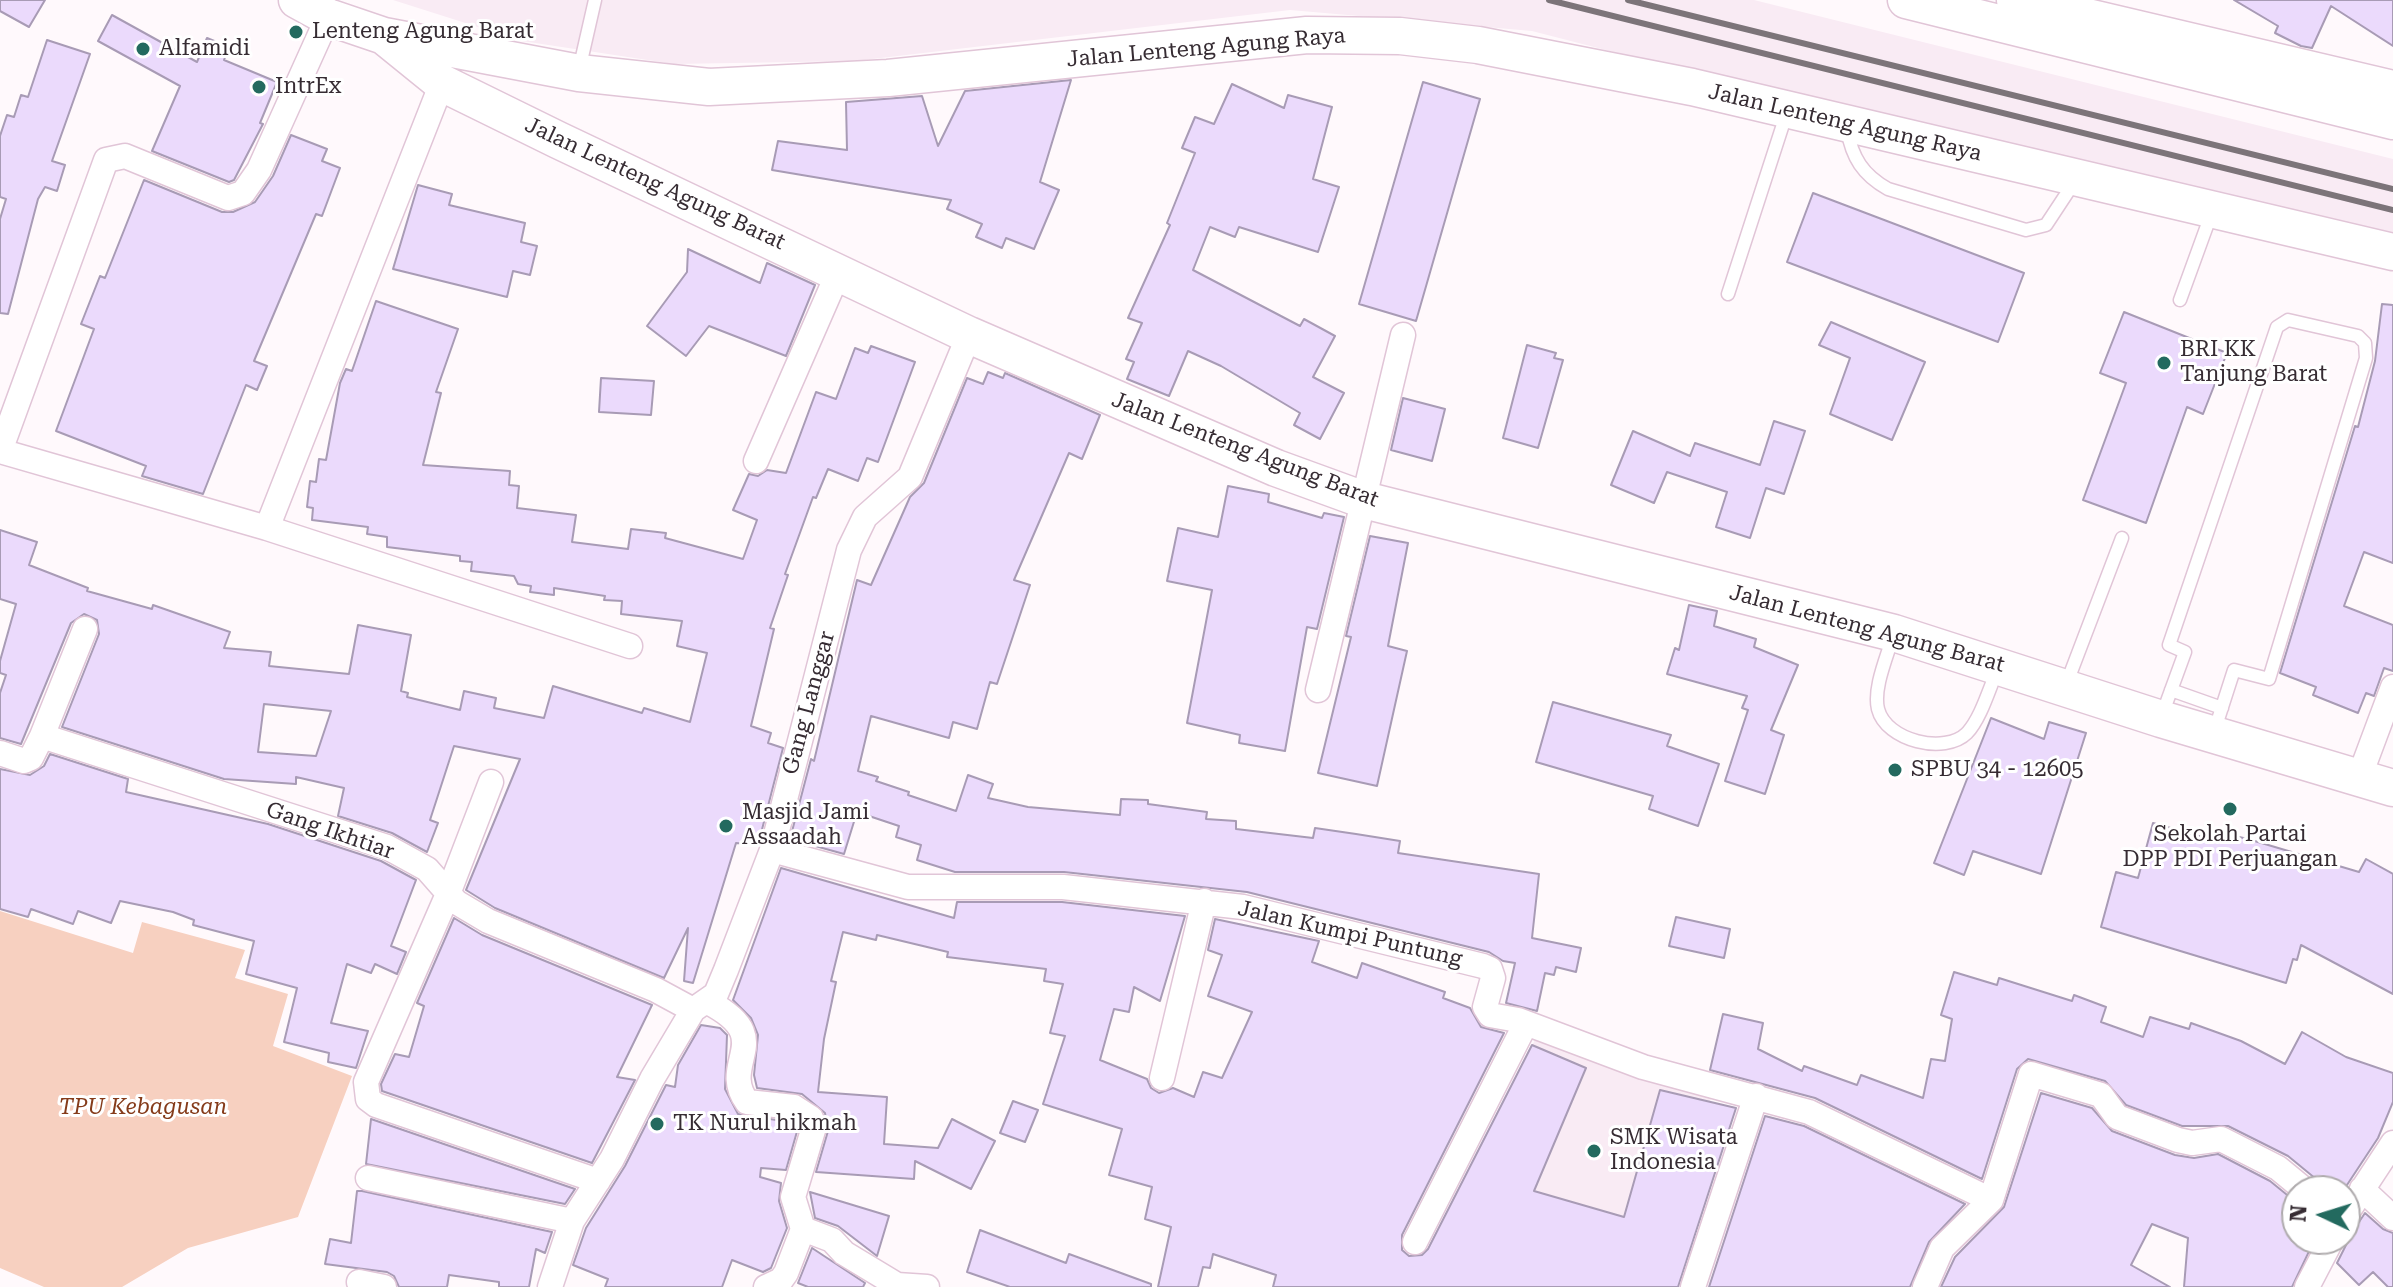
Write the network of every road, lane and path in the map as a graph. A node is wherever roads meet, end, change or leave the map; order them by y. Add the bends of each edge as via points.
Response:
1 (297, 0) edge
2 (595, 0) edge
3 (1906, 0) edge
4 (2015, 0) edge
5 (328, 17) junction
6 (384, 36) junction
7 (579, 73) junction
8 (442, 83) junction
9 (2393, 89) edge
10 (1788, 109) junction
11 (2393, 121) edge
12 (1846, 122) junction
13 (2077, 177) junction
14 (2213, 210) junction
15 (2393, 252) edge
16 (839, 271) junction
17 (1728, 294) dead end
18 (2180, 300) dead end
19 (969, 335) junction
20 (1403, 335) dead end
21 (0, 451) edge
22 (756, 461) dead end
23 (1364, 500) junction
24 (267, 528) junction
25 (2122, 538) dead end
26 (85, 629) dead end
27 (1894, 633) junction
28 (630, 646) dead end
29 (2000, 664) junction
30 (2393, 687) edge
31 (2065, 688) junction
32 (1318, 690) dead end
33 (2166, 704) junction
34 (2217, 722) junction
35 (42, 736) junction
36 (0, 753) edge
37 (491, 782) dead end
38 (2376, 783) edge
39 (772, 850) junction
40 (448, 894) junction
41 (1204, 901) junction
42 (701, 1006) junction
43 (1526, 1023) junction
44 (1162, 1078) dead end
45 (1756, 1096) junction
46 (2393, 1143) edge
47 (2287, 1175) edge
48 (368, 1178) dead end
49 (598, 1181) junction
50 (2362, 1189) joint
51 (1991, 1200) junction
52 (2393, 1218) edge
53 (572, 1221) junction
54 (803, 1229) junction
55 (1415, 1242) dead end
56 (2324, 1255) edge
57 (359, 1282) dead end
58 (384, 1287) edge
59 (550, 1287) edge
60 (766, 1287) edge
61 (927, 1287) edge
62 (1693, 1287) edge
63 (1925, 1287) edge
64 (2307, 1287) edge

1 - 5 main road, Jalan Lenteng Agung Raya
2 - 7 lane
3 - 11 main road
4 - 9 main road
5 - 6 main road, Jalan Lenteng Agung Raya
5 - 21 street via 259,170 243,193 228,198 125,156 106,160
6 - 7 main road, Jalan Lenteng Agung Raya
6 - 8 main road, Jalan Lenteng Agung Barat
7 - 10 main road, Jalan Lenteng Agung Raya via 709,87 784,85 1307,35 1400,36 1531,54
8 - 16 main road, Jalan Lenteng Agung Barat
8 - 24 street
10 - 12 main road, Jalan Lenteng Agung Raya
10 - 17 lane
12 - 13 main road, Jalan Lenteng Agung Raya
12 - 13 lane via 1858,164 1871,179 1888,189 2026,230 2046,225
13 - 14 main road, Jalan Lenteng Agung Raya
14 - 15 main road, Jalan Lenteng Agung Raya
14 - 18 lane
16 - 19 main road, Jalan Lenteng Agung Barat
16 - 22 street
19 - 23 main road, Jalan Lenteng Agung Barat via 1276,468
19 - 39 street, Gang Langgar via 910,477 865,517 849,550
20 - 23 street
21 - 24 street
23 - 27 main road, Jalan Lenteng Agung Barat
23 - 32 street
24 - 28 street
25 - 31 lane
26 - 35 street
27 - 29 main road, Jalan Lenteng Agung Barat
27 - 29 lane via 1877,707 1883,722 1906,738 1960,739 1969,731
29 - 31 main road, Jalan Lenteng Agung Barat
30 - 38 street
31 - 33 main road, Jalan Lenteng Agung Barat
33 - 34 main road, Jalan Lenteng Agung Barat
33 - 34 lane via 2185,652 2169,645 2277,327 2288,320 2358,336 2365,343 2366,358 2269,679 2234,670
34 - 38 main road, Jalan Lenteng Agung Barat
35 - 36 street via 24,761
35 - 40 street, Gang Ikhtiar via 387,847 427,869
37 - 40 street
39 - 41 street, Jalan Kumpi Puntung via 908,887 1063,887
39 - 42 street, Gang Langgar via 726,970
40 - 42 street, Gang Ikhtiar via 488,921
40 - 49 street via 366,1082 368,1099
41 - 43 street, Jalan Kumpi Puntung via 1483,966 1493,978 1486,1012
41 - 44 street
42 - 49 street, Gang Langgar
42 - 54 street, Gang Ikhtiar via 737,1019 744,1030 741,1086 747,1102 794,1107 811,1118 814,1127 793,1197
43 - 45 street, Jalan Kumpi Puntung via 1643,1067
43 - 55 street
45 - 51 street, Jalan Kumpi Puntung via 1809,1112
45 - 62 street
46 - 50 street
47 - 51 street via 2221,1139 2178,1140 2117,1117 2101,1095 2031,1074
48 - 53 street
49 - 53 street, Gang Langgar
50 - 52 street
51 - 63 street via 1942,1248
53 - 59 street, Gang Langgar
54 - 60 street via 781,1280
54 - 61 street via 827,1237 897,1285
56 - 64 street
57 - 58 street

